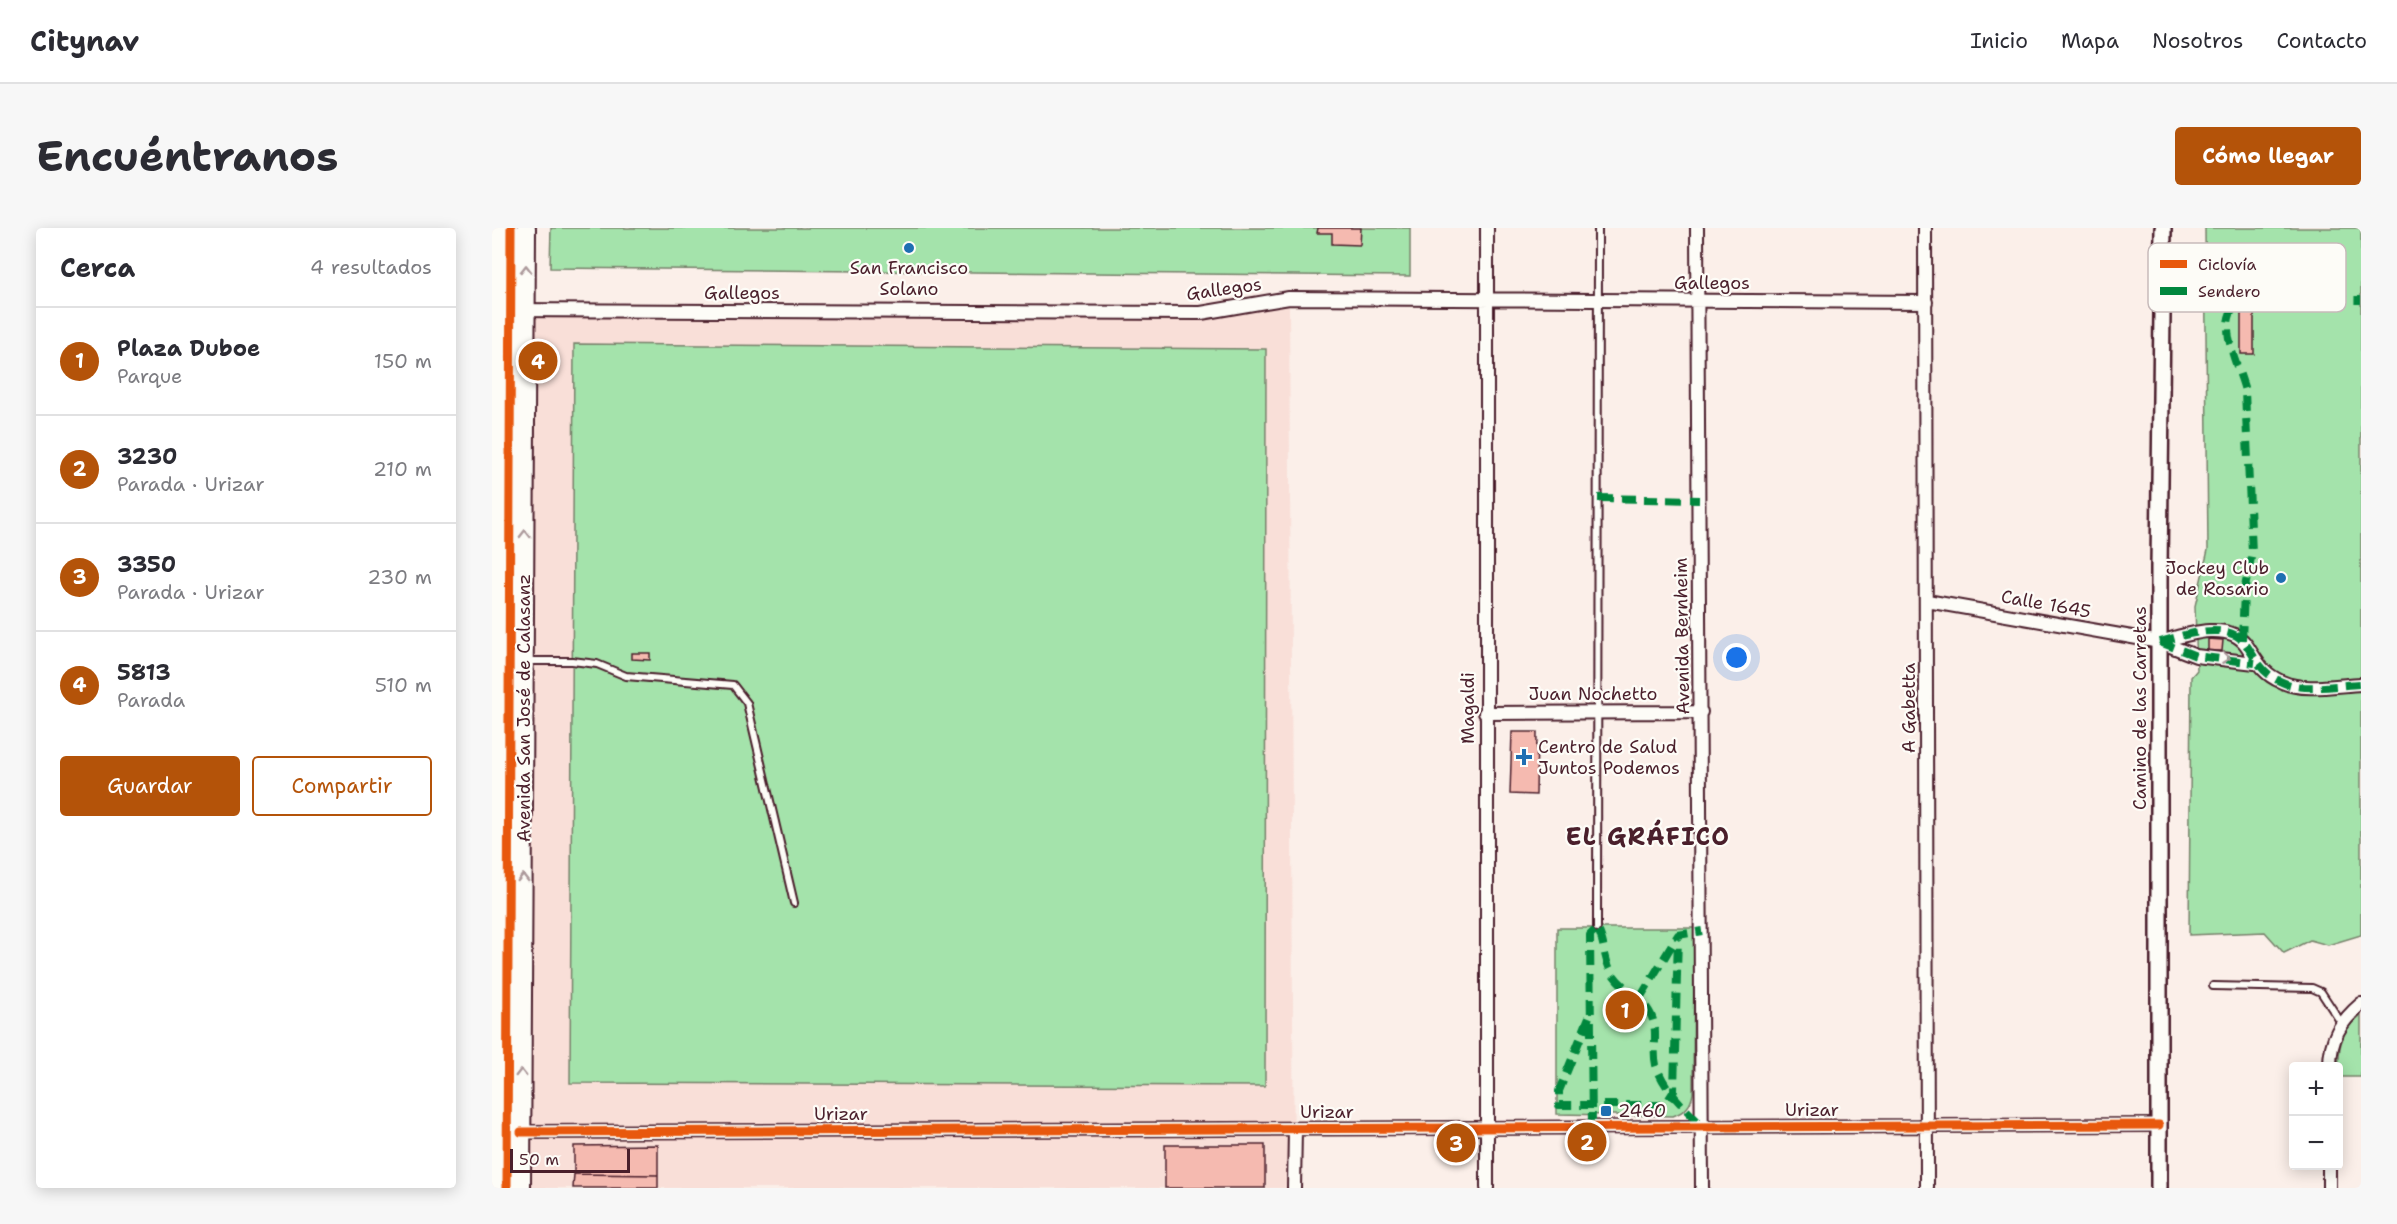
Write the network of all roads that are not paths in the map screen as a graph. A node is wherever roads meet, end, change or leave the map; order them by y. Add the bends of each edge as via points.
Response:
1 (496, 228) edge
2 (526, 228) edge
3 (1487, 228) edge
4 (1598, 228) edge
5 (1697, 228) edge
6 (1925, 228) edge
7 (2163, 228) edge
8 (2163, 243) edge
9 (1486, 299) junction
10 (1598, 300) junction
11 (1696, 300) junction
12 (1926, 302) junction
13 (494, 310) edge
14 (526, 310) junction
15 (2162, 312) edge
16 (494, 426) edge
17 (1927, 601) junction
18 (2160, 642) junction
19 (2255, 663) junction
20 (524, 668) junction
21 (494, 677) edge
22 (2361, 684) edge
23 (1597, 712) junction
24 (1701, 712) junction
25 (1485, 713) junction
26 (794, 903) dead end
27 (1597, 928) dead end
28 (2213, 986) dead end
29 (2361, 1004) edge
30 (2342, 1024) junction
31 (2330, 1062) edge
32 (2159, 1125) junction
33 (1927, 1126) junction
34 (1702, 1127) junction
35 (1487, 1128) junction
36 (1295, 1129) junction
37 (494, 1132) junction
38 (521, 1132) junction
39 (2329, 1170) edge
40 (494, 1188) edge
41 (521, 1188) edge
42 (1294, 1188) edge
43 (1487, 1188) edge
44 (1702, 1188) edge
45 (1927, 1188) edge
46 (2158, 1188) edge
47 (2330, 1188) edge

1 - 13 main road, Avenida San José de Calasanz
14 -> 2 main road, Avenida San José de Calasanz
3 - 9 street, Magaldi
4 - 10 lane
5 - 11 street, Avenida Bernheim
6 - 12 street, A Gabetta
7 - 8 street, Camino de las Carretas
9 - 10 street, Gallegos
9 - 14 street, Gallegos via 1289,298 1201,313
9 - 25 street, Magaldi
10 - 11 street, Gallegos
10 - 23 lane
11 - 12 street, Gallegos
11 - 24 street, Avenida Bernheim
12 - 17 street, A Gabetta
13 - 14 street, Gallegos
13 - 16 main road, Avenida San José de Calasanz
20 -> 14 main road, Avenida San José de Calasanz
15 - 18 street, Camino de las Carretas
16 - 21 main road, Avenida San José de Calasanz
17 - 18 street, Calle 1645
17 - 33 street, A Gabetta
18 -> 19 street via 2196,656
18 - 19 street via 2196,632 2226,632 2242,640
18 - 32 street, Camino de las Carretas
19 - 22 street via 2284,683
20 - 21 street
20 - 26 lane via 572,661 597,664 626,676 733,685 747,703
38 -> 20 main road, Avenida San José de Calasanz
21 - 37 main road, Avenida San José de Calasanz
23 - 24 street, Juan Nochetto
23 - 25 street, Juan Nochetto
23 - 27 lane
24 - 34 street, Avenida Bernheim
25 - 35 street, Magaldi
28 - 30 lane via 2313,988 2321,992
29 - 30 street
30 - 31 street via 2330,1048
32 - 33 street, Urizar
32 - 46 street, Camino de las Carretas
33 - 34 street, Urizar
33 - 45 street, A Gabetta
34 - 35 street, Urizar
34 - 44 street, Avenida Bernheim
35 - 36 street, Urizar
35 - 43 street, Magaldi
36 - 38 street, Urizar
36 - 42 street
37 - 38 main road, Urizar
37 - 40 main road, Avenida San José de Calasanz
38 - 41 main road, Avenida San José de Calasanz
39 - 47 street

